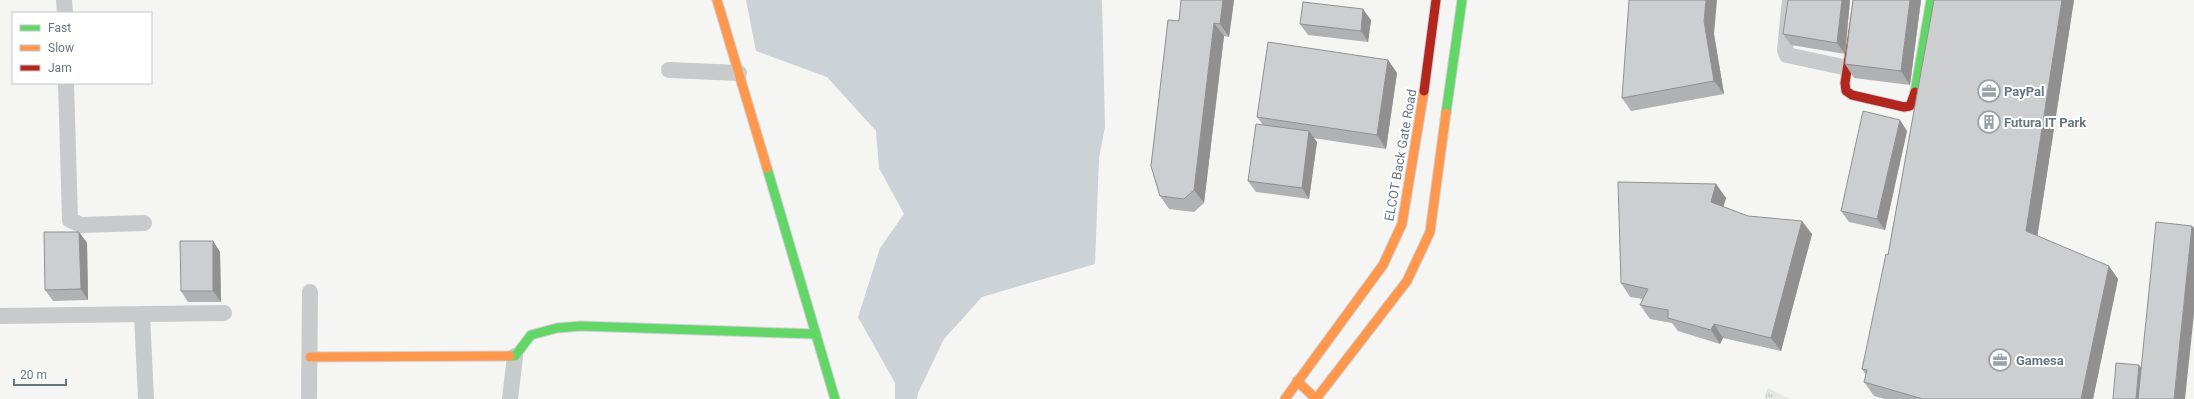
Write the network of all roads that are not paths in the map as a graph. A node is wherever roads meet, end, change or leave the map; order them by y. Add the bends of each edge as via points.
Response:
1 (64, 0) edge
2 (717, 0) edge
3 (1436, 0) edge
4 (1462, 0) edge
5 (1790, 0) edge
6 (1858, 0) edge
7 (1931, 0) edge
8 (65, 12) edge
9 (1848, 68) junction
10 (669, 70) dead end
11 (739, 73) junction
12 (66, 84) edge
13 (144, 223) dead end
14 (310, 292) dead end
15 (224, 313) dead end
16 (142, 314) junction
17 (0, 316) edge
18 (816, 334) junction
19 (515, 356) junction
20 (310, 357) junction
21 (1297, 381) junction
22 (146, 399) edge
23 (309, 399) edge
24 (510, 399) edge
25 (835, 399) edge
26 (1284, 399) edge
27 (1316, 399) edge

1 - 8 street
2 - 11 street
3 - 21 street, ELCOT Back Gate Road via 1426,81 1402,224 1383,264
4 - 27 street via 1430,232 1407,281
5 - 9 street via 1785,50 1787,55
6 - 9 street
7 - 9 street via 1913,102 1910,106 1904,107 1852,95 1846,91
10 - 11 street
11 - 18 street
12 - 13 street via 70,220 81,225
14 - 20 street
15 - 16 street
16 - 17 street
16 - 22 street
18 - 19 street via 581,326 557,328 531,335
18 - 25 street
19 - 20 street
19 - 24 street
20 - 23 street
21 - 26 street, ELCOT Back Gate Road
21 - 27 street

